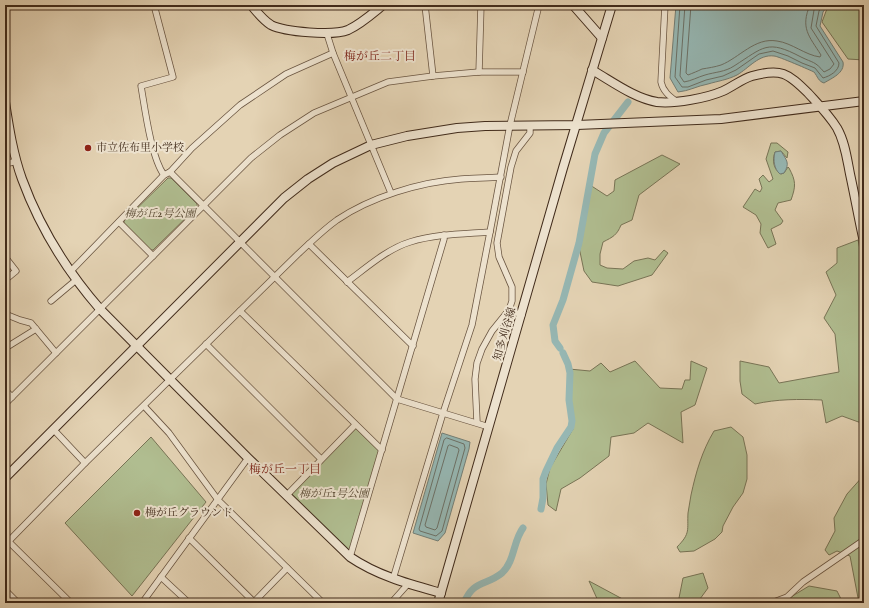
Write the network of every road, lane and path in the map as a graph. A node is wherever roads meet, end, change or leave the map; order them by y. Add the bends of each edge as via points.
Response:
1 (154, 5) edge
2 (252, 5) edge
3 (383, 5) edge
4 (425, 5) edge
5 (481, 5) edge
6 (539, 5) edge
7 (573, 5) edge
8 (612, 5) edge
9 (665, 5) edge
10 (327, 34) junction
11 (602, 38) junction
12 (333, 53) junction
13 (592, 70) junction
14 (479, 72) junction
15 (523, 72) junction
16 (433, 76) junction
17 (351, 97) junction
18 (676, 101) junction
19 (864, 101) edge
20 (5, 102) edge
21 (822, 107) junction
22 (510, 125) junction
23 (530, 125) junction
24 (577, 125) junction
25 (371, 145) junction
26 (17, 161) junction
27 (5, 164) edge
28 (167, 174) junction
29 (501, 178) junction
30 (391, 193) junction
31 (202, 205) junction
32 (119, 222) junction
33 (490, 232) junction
34 (444, 235) junction
35 (864, 242) edge
36 (240, 243) junction
37 (309, 244) junction
38 (153, 256) junction
39 (5, 257) edge
40 (70, 272) junction
41 (274, 278) junction
42 (5, 280) edge
43 (76, 280) junction
44 (347, 282) junction
45 (51, 301) dead end
46 (100, 309) junction
47 (508, 310) junction
48 (240, 311) junction
49 (5, 314) edge
50 (522, 315) junction
51 (36, 329) junction
52 (206, 344) junction
53 (137, 346) junction
54 (413, 346) junction
55 (7, 347) dead end
56 (56, 353) junction
57 (170, 380) junction
58 (5, 390) edge
59 (12, 397) junction
60 (397, 399) junction
61 (5, 404) edge
62 (144, 406) junction
63 (442, 413) junction
64 (476, 422) junction
65 (355, 425) junction
66 (489, 427) junction
67 (53, 430) junction
68 (382, 450) junction
69 (248, 458) junction
70 (321, 460) junction
71 (85, 463) junction
72 (5, 478) edge
73 (287, 495) junction
74 (218, 500) junction
75 (189, 538) junction
76 (864, 540) edge
77 (6, 542) edge
78 (350, 557) junction
79 (287, 568) junction
80 (161, 577) junction
81 (393, 580) junction
82 (408, 584) junction
83 (5, 590) edge
84 (441, 593) junction
85 (68, 602) edge
86 (18, 603) edge
87 (142, 603) edge
88 (189, 603) edge
89 (254, 603) edge
90 (323, 603) edge
91 (391, 603) edge
92 (438, 603) edge
93 (771, 603) edge

1 - 28 street via 173,77 141,86 154,150 161,170
2 - 10 street via 262,18 278,28
3 - 10 street via 352,27
4 - 16 street
5 - 14 street
6 - 15 street
7 - 11 street
8 - 11 street
9 - 18 street via 661,82 667,94
10 - 12 street
11 - 13 street, 知多刈谷線
12 - 17 street
12 - 28 street via 286,74 240,105
13 - 18 street via 648,100
13 - 24 street, 知多刈谷線
14 - 15 street
14 - 16 street
15 - 22 street
16 - 17 street via 388,82
17 - 25 street
17 - 31 street via 314,113 280,135 251,158
18 - 21 street via 720,92 751,77 771,72 789,76
19 - 21 street
20 - 26 street
21 - 24 street via 721,119
21 - 35 street via 837,128 843,145
22 - 23 street
22 - 25 street via 457,128
22 - 29 street
23 - 24 street
23 - 47 street via 530,133 516,150 512,162 497,243 499,257 512,291 512,301
24 - 50 street, 知多刈谷線
25 - 30 street
25 - 36 street via 333,163 308,179 284,198
26 - 27 street
26 - 40 street via 44,229
28 - 31 street
28 - 32 street
29 - 30 street via 460,179
29 - 33 street
30 - 37 street via 338,220
31 - 36 street
31 - 38 street
32 - 38 street
32 - 40 street
33 - 34 street
33 - 63 street via 472,325
34 - 44 street via 409,242 379,258
34 - 54 street
36 - 41 street
36 - 53 street
37 - 41 street
37 - 44 street
38 - 46 street
39 - 42 street via 16,271
40 - 43 street
41 - 48 street
41 - 60 street
43 - 45 street
43 - 46 street
44 - 54 street
46 - 53 street
46 - 56 street
47 - 50 street
47 - 64 street via 492,331 477,363
48 - 52 street
48 - 65 street
49 - 51 street via 31,323
50 - 66 street, 知多刈谷線
51 - 55 street
51 - 56 street
52 - 57 street
52 - 70 street
53 - 57 street
53 - 67 street
54 - 60 street
56 - 59 street
57 - 62 street
57 - 69 street
58 - 59 street
59 - 61 street
60 - 63 street
60 - 68 street
62 - 71 street
62 - 74 street via 168,433
63 - 64 street
63 - 81 street
64 - 66 street
65 - 68 street
65 - 70 street
66 - 84 street, 知多刈谷線
67 - 71 street
67 - 72 street
68 - 78 street
69 - 73 street
69 - 74 street
70 - 73 street
71 - 77 street
73 - 78 street
74 - 75 street
74 - 79 street
75 - 80 street
75 - 89 street
76 - 93 street via 787,596
77 - 85 street
78 - 81 street
79 - 89 street
79 - 90 street
80 - 87 street
80 - 88 street
81 - 82 street
82 - 84 street
82 - 91 street
83 - 86 street
84 - 92 street, 知多刈谷線

